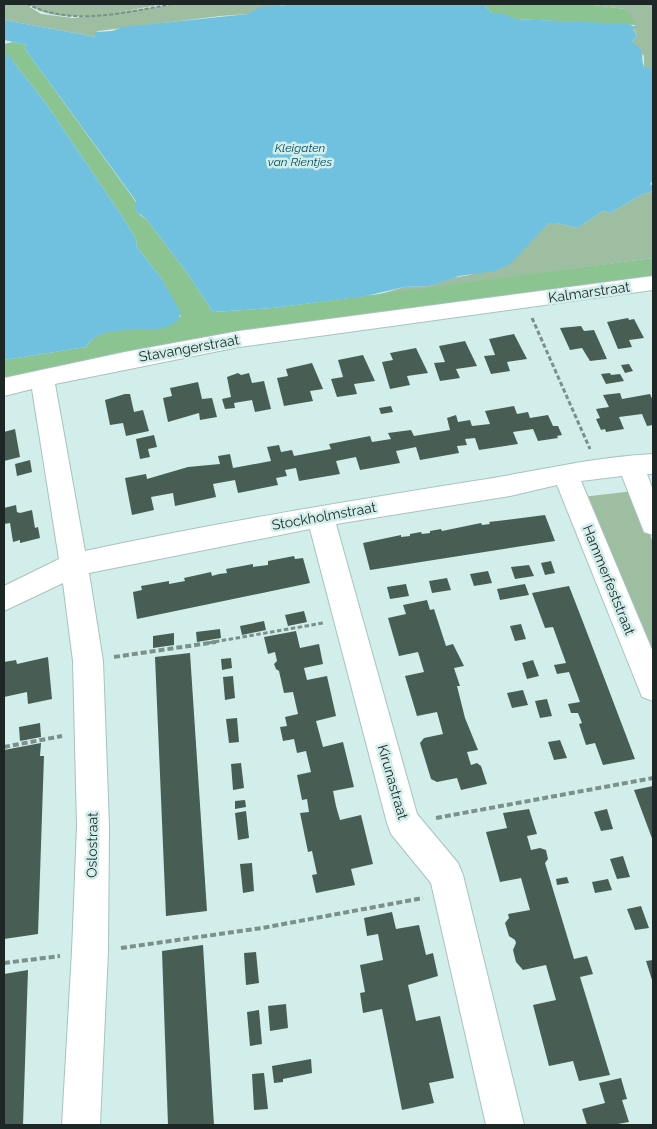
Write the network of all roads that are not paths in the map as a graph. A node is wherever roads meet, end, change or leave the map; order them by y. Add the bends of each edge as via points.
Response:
1 (653, 283) edge
2 (525, 301) joint
3 (42, 378) junction
4 (4, 387) edge
5 (642, 465) edge
6 (565, 474) junction
7 (320, 516) junction
8 (653, 524) edge
9 (74, 565) junction
10 (4, 599) edge
11 (653, 687) edge
12 (81, 1125) edge
13 (505, 1125) edge

1 - 2 street, Kalmarstraat
2 - 3 street, Stavangerstraat via 239,339
3 - 4 street, Stavangerstraat
3 - 9 street
5 - 6 street, Stockholmstraat
5 - 8 street
6 - 7 street, Stockholmstraat via 510,486
6 - 11 street, Hammerfeststraat
7 - 9 street, Stockholmstraat
7 - 13 street, Kirunastraat via 404,824 446,875
9 - 10 street, Stockholmstraat
9 - 12 street, Oslostraat via 88,661 93,826

